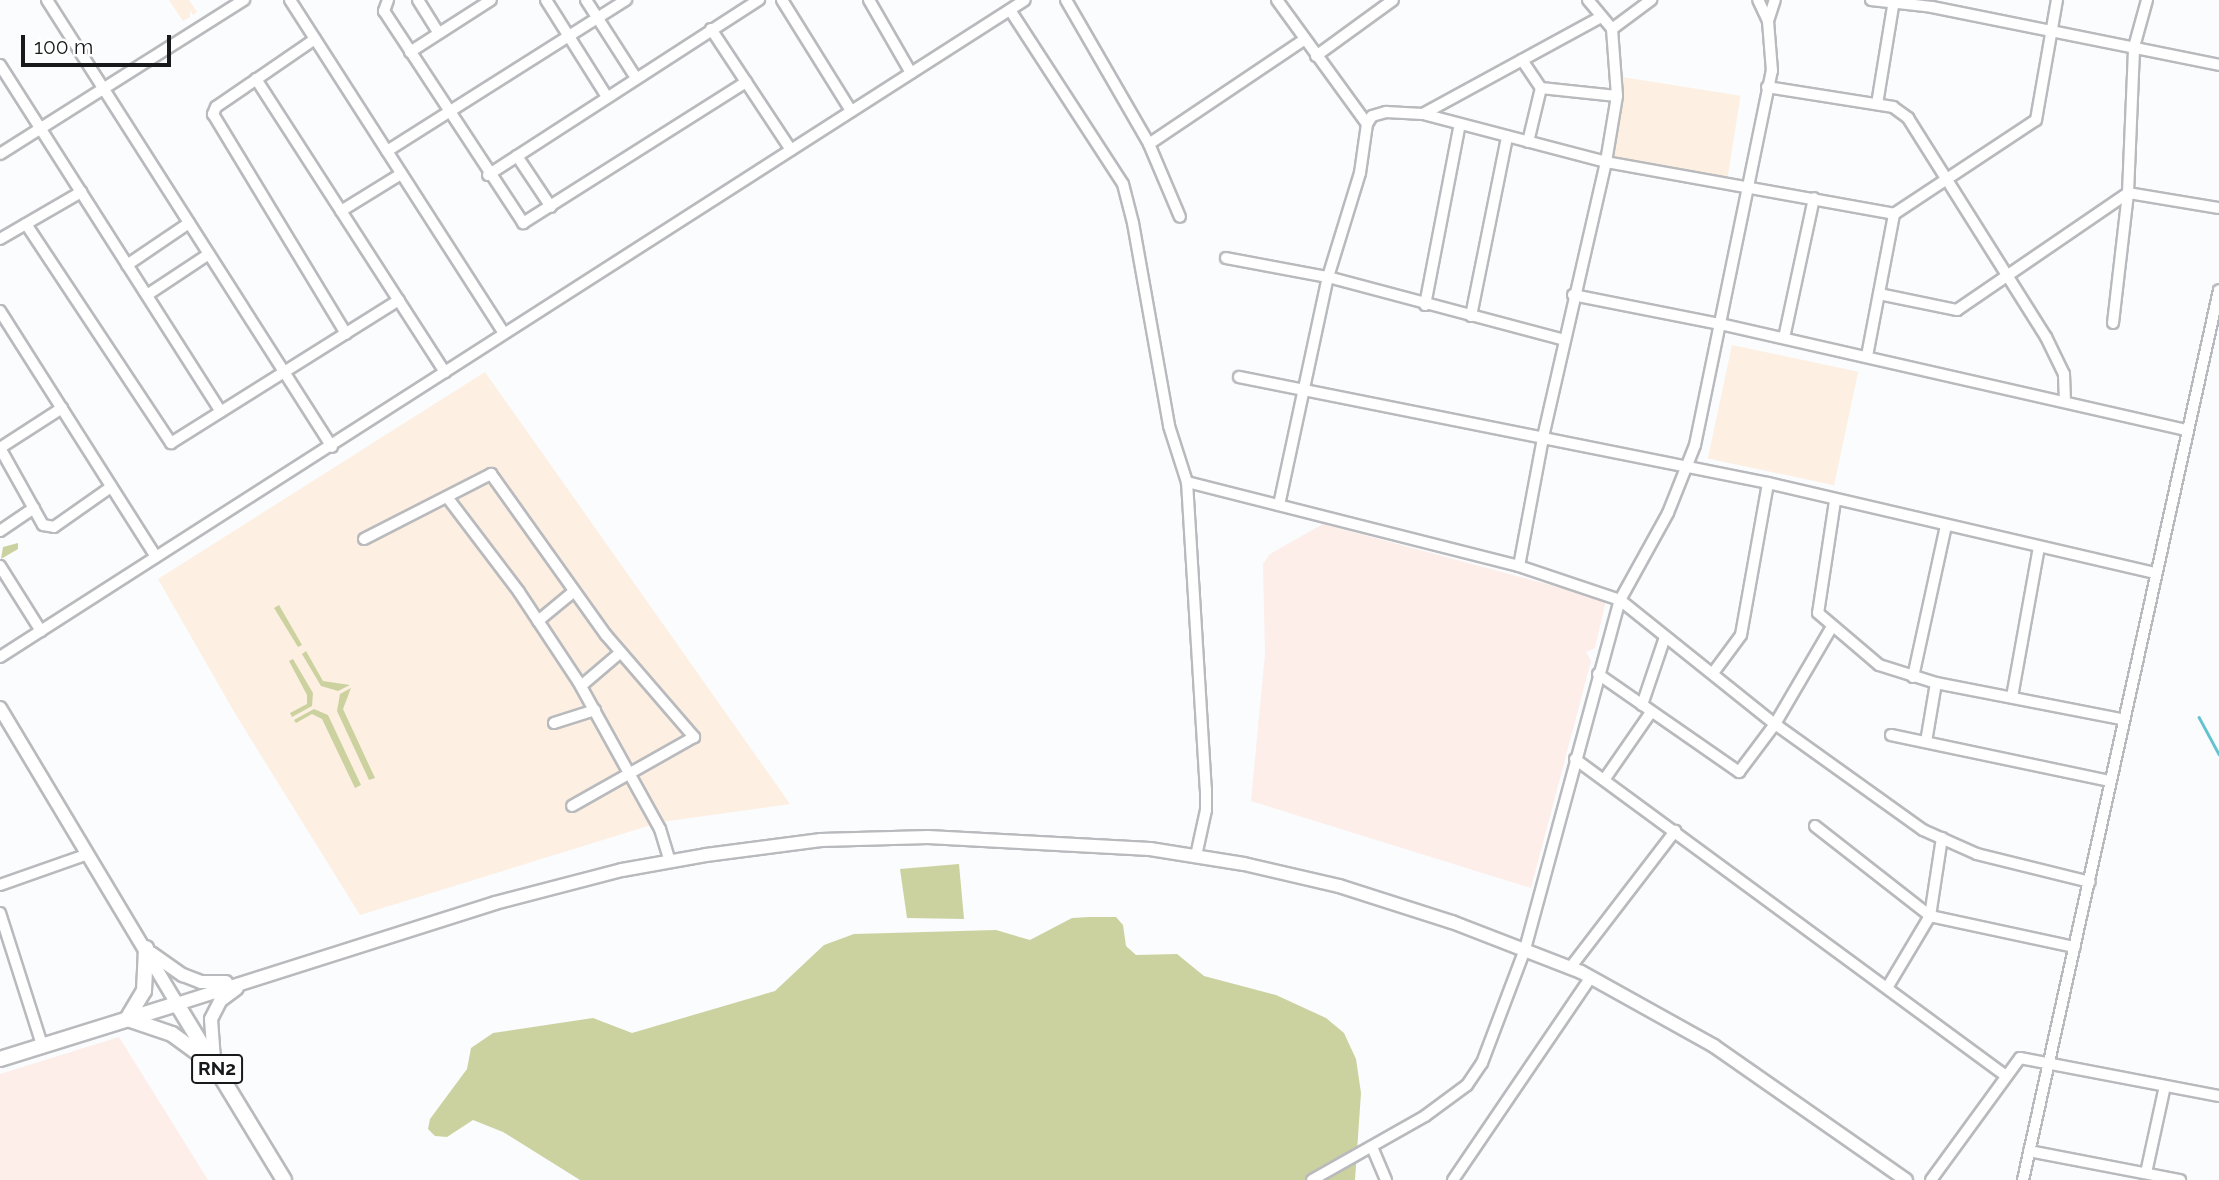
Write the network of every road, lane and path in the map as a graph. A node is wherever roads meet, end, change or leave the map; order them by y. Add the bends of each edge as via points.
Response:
1 (47, 0) edge
2 (244, 0) edge
3 (289, 0) edge
4 (388, 0) edge
5 (418, 0) edge
6 (491, 0) edge
7 (546, 0) edge
8 (586, 0) edge
9 (626, 0) edge
10 (759, 0) edge
11 (782, 0) edge
12 (1024, 0) edge
13 (1066, 0) edge
14 (1277, 0) edge
15 (1393, 0) edge
16 (1588, 0) edge
17 (1651, 0) edge
18 (1758, 0) edge
19 (1775, 0) edge
20 (1871, 0) edge
21 (2057, 0) edge
22 (2147, 0) edge
23 (872, 1) edge
24 (1894, 1) edge
25 (1010, 10) junction
26 (598, 18) junction
27 (1599, 18) junction
28 (1768, 21) junction
29 (711, 29) junction
30 (1612, 29) junction
31 (2052, 31) junction
32 (439, 33) junction
33 (569, 36) junction
34 (315, 39) junction
35 (1304, 40) junction
36 (2134, 47) junction
37 (410, 52) junction
38 (1316, 56) junction
39 (1522, 60) junction
40 (0, 65) edge
41 (2219, 65) edge
42 (911, 73) junction
43 (636, 78) junction
44 (256, 79) junction
45 (746, 82) junction
46 (1767, 87) junction
47 (1541, 88) junction
48 (104, 90) junction
49 (607, 96) junction
50 (1617, 96) junction
51 (1877, 104) junction
52 (852, 111) junction
53 (448, 112) junction
54 (1423, 114) junction
55 (1367, 124) junction
56 (1460, 124) junction
57 (43, 128) junction
58 (1507, 137) junction
59 (1528, 142) junction
60 (1149, 144) junction
61 (791, 150) junction
62 (387, 151) junction
63 (0, 154) edge
64 (517, 156) junction
65 (1606, 162) junction
66 (401, 174) junction
67 (488, 175) junction
68 (1946, 181) junction
69 (1749, 185) junction
70 (81, 192) junction
71 (2128, 193) junction
72 (1814, 198) junction
73 (551, 207) junction
74 (2219, 208) edge
75 (341, 211) junction
76 (1894, 214) junction
77 (1180, 218) dead end
78 (189, 223) junction
79 (26, 224) junction
80 (0, 239) edge
81 (209, 254) junction
82 (1226, 258) dead end
83 (127, 265) junction
84 (2006, 274) junction
85 (1328, 277) junction
86 (2219, 290) edge
87 (1879, 294) junction
88 (146, 295) junction
89 (1573, 295) junction
90 (399, 300) junction
91 (1425, 305) junction
92 (0, 311) edge
93 (1471, 316) junction
94 (2113, 323) dead end
95 (1720, 324) junction
96 (504, 333) junction
97 (346, 334) junction
98 (1784, 338) junction
99 (1564, 340) junction
100 (1867, 356) junction
101 (284, 372) junction
102 (445, 372) junction
103 (1239, 377) dead end
104 (1308, 387) junction
105 (2065, 402) junction
106 (62, 408) junction
107 (221, 412) junction
108 (2186, 430) junction
109 (1543, 439) junction
110 (332, 447) junction
111 (1689, 468) junction
112 (1186, 482) junction
113 (1768, 483) junction
114 (111, 487) junction
115 (446, 497) junction
116 (1835, 501) junction
117 (1279, 505) junction
118 (34, 508) junction
119 (1946, 526) junction
120 (0, 531) edge
121 (363, 540) dead end
122 (2039, 547) junction
123 (156, 557) junction
124 (0, 566) edge
125 (1519, 566) junction
126 (2154, 573) junction
127 (573, 593) junction
128 (1620, 600) junction
129 (538, 621) junction
130 (1831, 628) junction
131 (41, 631) junction
132 (1665, 637) junction
133 (621, 652) junction
134 (0, 657) edge
135 (1598, 674) junction
136 (1713, 674) junction
137 (1913, 677) junction
138 (1936, 683) junction
139 (581, 686) junction
140 (2012, 697) junction
141 (1642, 705) junction
142 (0, 708) edge
143 (596, 710) junction
144 (1651, 712) junction
145 (2122, 719) junction
146 (554, 723) dead end
147 (1775, 724) junction
148 (1891, 735) dead end
149 (1926, 743) junction
150 (1575, 759) junction
151 (630, 774) junction
152 (1604, 780) junction
153 (2110, 781) junction
154 (572, 806) dead end
155 (1815, 826) dead end
156 (1675, 831) junction
157 (1942, 838) junction
158 (88, 854) junction
159 (1196, 856) junction
160 (670, 862) junction
161 (2090, 882) junction
162 (0, 885) edge
163 (0, 913) edge
164 (1930, 916) junction
165 (2075, 947) junction
166 (146, 948) junction
167 (1525, 949) junction
168 (1570, 968) junction
169 (259, 976) junction
170 (1591, 977) junction
171 (1887, 988) junction
172 (177, 1004) junction
173 (127, 1019) junction
174 (42, 1045) junction
175 (0, 1059) edge
176 (2049, 1063) junction
177 (215, 1066) junction
178 (2006, 1076) junction
179 (2165, 1086) junction
180 (2219, 1096) edge
181 (1372, 1147) junction
182 (2029, 1151) junction
183 (2147, 1173) junction
184 (1891, 1175) edge
185 (284, 1180) edge
186 (1312, 1180) edge
187 (1386, 1180) edge
188 (1453, 1180) edge
189 (1906, 1180) edge
190 (1931, 1180) edge
191 (2023, 1180) edge
192 (2180, 1180) edge

1 - 48 street
2 - 48 street
3 - 34 street
4 - 37 street via 384,11
5 - 32 street
6 - 32 street
7 - 33 street
8 - 26 street
9 - 26 street
10 - 29 street
11 - 52 street
12 - 25 street
13 - 60 street
14 - 35 street
15 - 38 street
16 - 27 street
17 - 30 street
18 - 28 street
19 - 28 street
20 - 24 street
21 - 31 street
22 - 36 street
23 - 42 street
24 - 31 street
24 - 51 street
25 - 42 street
25 - 112 street via 1123,184 1168,426
26 - 33 street
26 - 43 street
27 - 30 street
27 - 39 street
28 - 46 street via 1772,71
29 - 43 street
29 - 45 street
30 - 50 street
31 - 36 street
31 - 68 street via 2036,120
32 - 37 street
33 - 49 street
33 - 53 street
34 - 44 street
34 - 62 street
35 - 38 street
35 - 60 street
36 - 41 street
36 - 71 street
37 - 53 street
38 - 55 street
39 - 47 street
39 - 54 street
40 - 57 street
42 - 52 street
43 - 49 street
44 - 75 street
44 - 97 street via 216,107 217,125
45 - 61 street
45 - 73 street
46 - 51 street
46 - 69 street
47 - 50 street
47 - 59 street
48 - 57 street
48 - 78 street
49 - 64 street
50 - 65 street
51 - 68 street via 1894,107 1908,118
52 - 61 street
53 - 62 street
53 - 67 street
54 - 55 street via 1386,112 1372,116
54 - 56 street
55 - 85 street via 1360,173
56 - 58 street
56 - 91 street
57 - 63 street
57 - 70 street
58 - 59 street
58 - 93 street
59 - 65 street
60 - 77 street
61 - 96 street
62 - 66 street
64 - 67 street
64 - 73 street
65 - 69 street
65 - 89 street
66 - 75 street
66 - 96 street
67 - 73 street via 523,223
68 - 76 street
68 - 84 street
69 - 72 street
69 - 95 street
70 - 79 street
70 - 83 street
71 - 74 street
71 - 84 street
71 - 94 street
72 - 76 street
72 - 98 street
75 - 90 street
76 - 87 street
78 - 81 street
78 - 83 street
79 - 80 street
79 - 107 street via 164,437 178,443
81 - 88 street
81 - 101 street
82 - 85 street
83 - 88 street
84 - 87 street via 1957,310
84 - 105 street via 2064,373
85 - 91 street
85 - 104 street
86 - 108 street
87 - 100 street
88 - 107 street
89 - 95 street
89 - 99 street
90 - 97 street
90 - 102 street
91 - 93 street
92 - 106 street
93 - 99 street
95 - 98 street
95 - 111 street
96 - 102 street
97 - 101 street
98 - 100 street
99 - 109 street
100 - 105 street
101 - 107 street
101 - 110 street
102 - 110 street
103 - 104 street
104 - 109 street
104 - 117 street
105 - 108 street
106 - 114 street
106 - 118 street via 0,448
108 - 126 street
109 - 111 street
109 - 125 street
110 - 123 street
111 - 113 street
111 - 128 street
112 - 117 street
112 - 159 street via 1206,789
113 - 116 street
113 - 136 street via 1741,635
114 - 118 street via 50,528
114 - 123 street
115 - 121 street
115 - 127 street via 491,474
115 - 129 street
116 - 119 street
116 - 130 street via 1817,599 1818,613
117 - 125 street
118 - 120 street
119 - 122 street
119 - 137 street
122 - 126 street
122 - 140 street
123 - 131 street
124 - 131 street
125 - 128 street
126 - 145 street
127 - 129 street
127 - 133 street
128 - 132 street
128 - 135 street
129 - 139 street
130 - 137 street via 1879,666
130 - 147 street
131 - 134 street
132 - 136 street
132 - 141 street
133 - 139 street
133 - 151 street via 695,737
135 - 141 street
135 - 150 street
136 - 147 street
137 - 138 street
138 - 140 street
138 - 149 street
139 - 143 street
140 - 145 street
141 - 144 street
142 - 158 main road
143 - 146 street
143 - 151 street
144 - 147 street via 1739,772
144 - 152 street
145 - 153 street
147 - 157 street via 1881,802
148 - 149 street
149 - 153 street
150 - 152 street
150 - 167 street
151 - 154 street
151 - 160 street via 660,829
152 - 156 street
153 - 161 street
155 - 164 street
156 - 168 street
156 - 171 street
157 - 161 street via 1977,854
157 - 164 street
158 - 162 street
158 - 166 main road
159 - 160 main road via 1038,840 929,836 809,842
159 - 167 main road via 1339,886
160 - 169 main road via 495,903
161 - 165 street
163 - 174 street
164 - 165 street
164 - 171 street
165 - 176 street
166 - 169 main road via 173,970 201,982
166 - 172 main road
166 - 173 highway via 144,991
167 - 168 main road
167 - 181 street via 1477,1073 1425,1116
168 - 170 main road
169 - 172 main road
169 - 177 main road via 227,993 215,1009 209,1030
170 - 184 main road via 1714,1046
170 - 188 street
171 - 178 street
172 - 173 highway
172 - 177 highway, RN2
173 - 174 highway
173 - 177 highway via 172,1034
174 - 175 highway
176 - 178 street via 2021,1059
176 - 179 street
176 - 182 street
177 - 185 highway, RN2
178 - 190 street
179 - 180 street
179 - 183 street
181 - 186 street
181 - 187 street
182 - 183 street
182 - 191 street
183 - 192 street
184 - 189 main road

